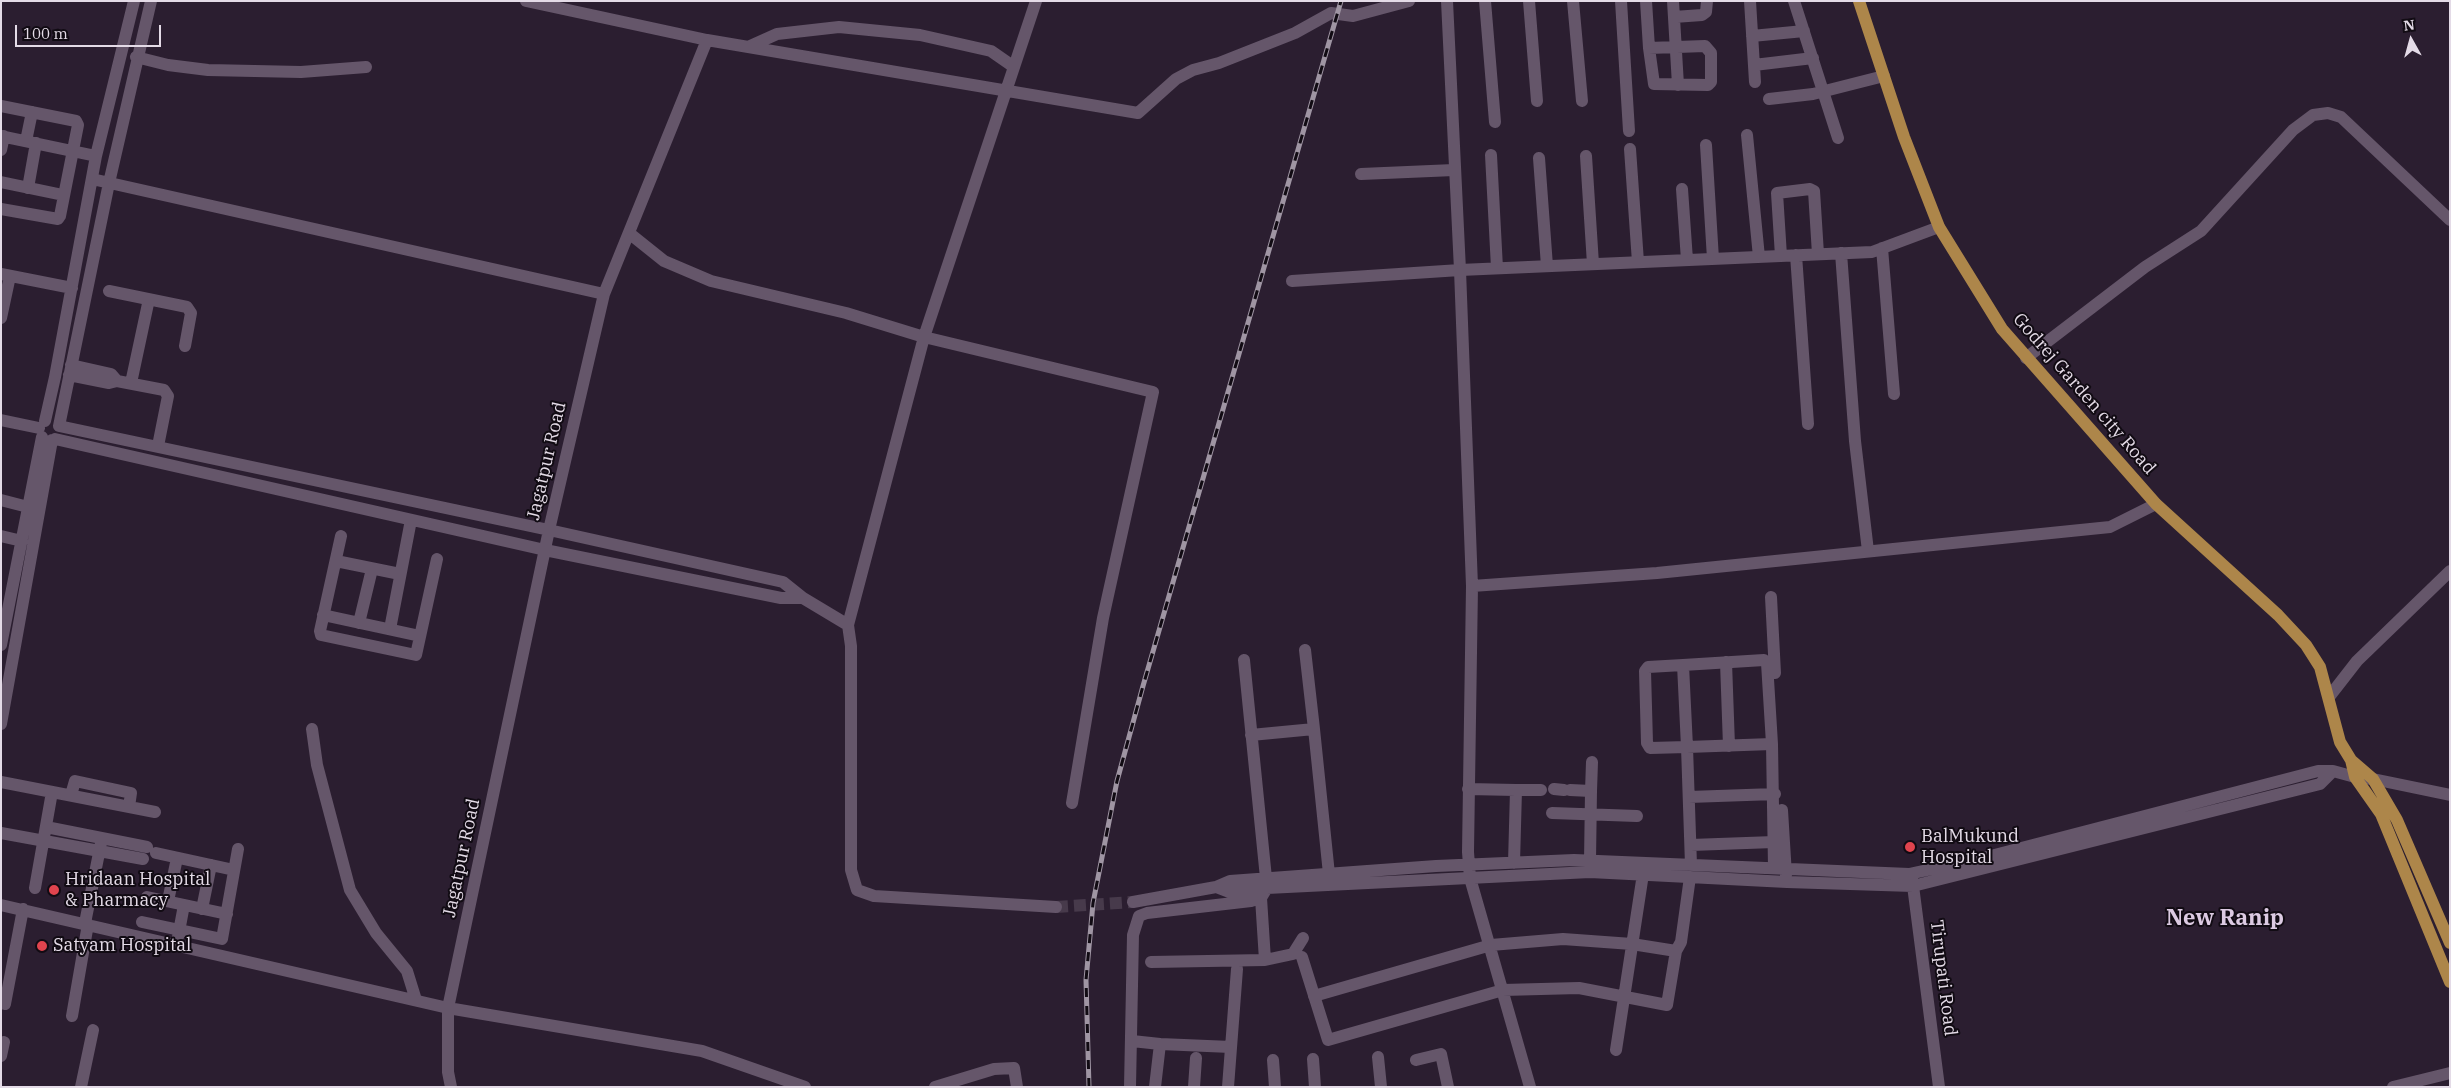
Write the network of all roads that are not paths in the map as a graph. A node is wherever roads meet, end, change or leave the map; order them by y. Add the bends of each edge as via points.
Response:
1 (134, 1) edge
2 (150, 1) edge
3 (526, 1) edge
4 (1036, 1) edge
5 (1409, 1) edge
6 (1447, 1) edge
7 (1485, 1) edge
8 (1529, 1) edge
9 (1574, 1) edge
10 (1620, 1) edge
11 (1646, 1) edge
12 (1673, 1) edge
13 (1707, 1) edge
14 (1750, 1) edge
15 (1794, 1) edge
16 (1860, 1) edge
17 (1674, 18) junction
18 (1804, 31) junction
19 (1752, 36) junction
20 (707, 40) junction
21 (748, 47) junction
22 (1676, 47) junction
23 (1649, 48) junction
24 (136, 57) junction
25 (1813, 58) junction
26 (1754, 64) junction
27 (366, 67) dead end
28 (1014, 67) junction
29 (1884, 76) junction
30 (1755, 82) dead end
31 (1678, 85) junction
32 (1006, 91) junction
33 (1824, 91) junction
34 (1769, 98) dead end
35 (1537, 101) dead end
36 (1582, 101) dead end
37 (1, 106) edge
38 (32, 112) junction
39 (1495, 122) dead end
40 (1629, 131) dead end
41 (1747, 135) dead end
42 (2, 136) edge
43 (1838, 138) dead end
44 (31, 142) junction
45 (1706, 145) dead end
46 (1630, 149) dead end
47 (1, 150) edge
48 (73, 151) junction
49 (1491, 155) dead end
50 (96, 156) junction
51 (1586, 156) dead end
52 (1539, 158) dead end
53 (1454, 170) junction
54 (1361, 174) dead end
55 (92, 179) junction
56 (1, 182) edge
57 (108, 183) junction
58 (28, 188) junction
59 (1682, 189) dead end
60 (63, 195) junction
61 (1, 209) edge
62 (2450, 220) edge
63 (1939, 227) junction
64 (629, 233) junction
65 (1882, 248) junction
66 (1841, 253) junction
67 (1818, 254) junction
68 (1796, 255) junction
69 (1781, 256) junction
70 (1759, 257) junction
71 (1713, 259) junction
72 (1687, 260) junction
73 (1638, 262) junction
74 (1593, 264) junction
75 (1547, 266) junction
76 (1497, 268) junction
77 (1460, 270) junction
78 (5, 275) edge
79 (1292, 281) dead end
80 (72, 288) junction
81 (109, 291) dead end
82 (604, 294) junction
83 (149, 299) junction
84 (1, 318) edge
85 (924, 337) junction
86 (185, 346) dead end
87 (2026, 358) junction
88 (70, 370) junction
89 (131, 383) junction
90 (1894, 394) dead end
91 (1, 420) edge
92 (1808, 424) dead end
93 (49, 432) junction
94 (158, 446) junction
95 (1, 500) edge
96 (2156, 504) junction
97 (28, 508) junction
98 (410, 520) junction
99 (549, 530) junction
100 (1, 536) edge
101 (341, 536) dead end
102 (22, 541) junction
103 (545, 550) junction
104 (1868, 552) junction
105 (437, 558) dead end
106 (336, 561) junction
107 (704, 564) junction
108 (372, 569) junction
109 (2450, 572) edge
110 (400, 574) junction
111 (699, 582) junction
112 (1472, 586) junction
113 (1771, 597) dead end
114 (803, 598) junction
115 (323, 615) junction
116 (359, 623) junction
117 (848, 625) junction
118 (390, 629) junction
119 (420, 636) junction
120 (1, 645) edge
121 (1305, 650) dead end
122 (1244, 660) dead end
123 (1726, 662) junction
124 (1683, 665) junction
125 (6, 672) edge
126 (2329, 697) junction
127 (1, 724) edge
128 (312, 729) dead end
129 (1314, 729) junction
130 (1251, 735) junction
131 (1772, 744) junction
132 (1729, 746) junction
133 (1687, 747) junction
134 (2351, 760) junction
135 (1592, 762) dead end
136 (2355, 778) junction
137 (2373, 779) junction
138 (1, 782) edge
139 (1468, 789) junction
140 (1563, 789) dead end
141 (1516, 790) junction
142 (1540, 790) dead end
143 (1591, 791) junction
144 (52, 792) junction
145 (1774, 794) junction
146 (2450, 795) edge
147 (1689, 797) junction
148 (1072, 803) dead end
149 (155, 812) dead end
150 (1552, 813) dead end
151 (1591, 814) junction
152 (1637, 816) dead end
153 (46, 827) junction
154 (1, 832) edge
155 (43, 840) junction
156 (1774, 842) junction
157 (100, 844) junction
158 (1691, 845) junction
159 (238, 849) dead end
160 (177, 858) junction
161 (1590, 861) junction
162 (1514, 863) junction
163 (1469, 864) junction
164 (211, 865) junction
165 (1780, 869) junction
166 (234, 870) junction
167 (1691, 871) junction
168 (1329, 874) junction
169 (1643, 874) junction
170 (1470, 878) junction
171 (1912, 880) junction
172 (1787, 882) junction
173 (35, 888) dead end
174 (1265, 888) junction
175 (147, 897) dead end
176 (168, 901) junction
177 (1133, 902) tunnel mouth
178 (1, 905) edge
179 (184, 905) junction
180 (1056, 907) tunnel mouth
181 (23, 909) junction
182 (202, 909) junction
183 (227, 914) junction
184 (142, 922) dead end
185 (87, 924) junction
186 (180, 930) junction
187 (1303, 938) dead end
188 (2450, 943) edge
189 (177, 944) junction
190 (1632, 944) junction
191 (1490, 945) junction
192 (1676, 951) junction
193 (1302, 957) dead end
194 (1265, 960) junction
195 (1151, 962) dead end
196 (1237, 969) dead end
197 (2450, 982) edge
198 (1503, 990) junction
199 (1314, 996) junction
200 (1624, 996) junction
201 (416, 1000) junction
202 (1, 1003) edge
203 (448, 1008) junction
204 (72, 1016) dead end
205 (93, 1030) dead end
206 (1132, 1041) junction
207 (4, 1042) dead end
208 (1160, 1044) junction
209 (1231, 1047) junction
210 (1616, 1050) dead end
211 (1, 1056) edge
212 (1196, 1058) dead end
213 (1378, 1058) dead end
214 (1313, 1059) dead end
215 (1273, 1060) dead end
216 (1416, 1060) dead end
217 (2450, 1073) edge
218 (81, 1087) edge
219 (452, 1087) edge
220 (805, 1087) edge
221 (935, 1087) edge
222 (1017, 1087) edge
223 (1130, 1087) edge
224 (1155, 1087) edge
225 (1194, 1087) edge
226 (1228, 1087) edge
227 (1275, 1087) edge
228 (1315, 1087) edge
229 (1381, 1087) edge
230 (1448, 1087) edge
231 (1530, 1087) edge
232 (1939, 1087) edge
233 (2394, 1087) edge

1 - 50 street
2 - 24 street
3 - 20 street
4 - 28 street
5 - 32 street via 1353,16 1331,13 1295,33 1193,70 1176,79 1138,113
6 - 53 street
7 - 39 street
8 - 35 street
9 - 36 street
10 - 40 street
11 - 23 street
12 - 17 street
13 - 17 street via 1706,12 1702,15
14 - 19 street
15 - 18 street
16 - 29 main road, Godrej Garden city Road
17 - 22 street
18 - 19 street
18 - 25 street
19 - 26 street
20 - 21 street
20 - 64 street, Jagatpur Road
21 - 28 street via 777,34 839,27 920,35 991,50
21 - 32 street
22 - 23 street
22 - 31 street
22 - 31 street via 1705,46 1711,53 1711,82 1708,85
23 - 31 street via 1654,84
24 - 27 street via 208,70 301,72
24 - 57 street
25 - 26 street
25 - 33 street
26 - 30 street
28 - 32 street
29 - 33 street
29 - 63 main road, Godrej Garden city Road
32 - 85 street
33 - 34 street
33 - 43 street
37 - 38 street
38 - 44 street
38 - 48 street via 76,121
41 - 70 street
42 - 44 street
42 - 47 street
44 - 48 street
44 - 58 street
45 - 71 street
46 - 73 street
48 - 50 street
48 - 60 street
49 - 76 street
50 - 55 street
51 - 74 street
52 - 75 street
53 - 54 street
53 - 77 street
55 - 57 street
55 - 80 street
56 - 58 street
57 - 82 street
57 - 88 street
58 - 60 street
59 - 72 street
60 - 61 street via 58,219
62 - 87 street via 2341,117 2328,113 2313,115 2293,130 2201,231 2145,267
63 - 65 street
63 - 87 main road, Godrej Garden city Road via 2002,329
64 - 82 street, Jagatpur Road
64 - 85 street via 664,261 712,281 846,313
65 - 66 street via 1872,252
65 - 90 street
66 - 67 street
66 - 104 street via 1855,441
67 - 68 street
67 - 69 street via 1814,191 1810,189 1778,193
68 - 69 street
68 - 92 street
69 - 70 street
70 - 71 street
71 - 72 street
72 - 73 street
73 - 74 street
74 - 75 street
75 - 76 street
76 - 77 street
77 - 79 street
77 - 112 street
78 - 80 street
78 - 84 street
80 - 93 street
81 - 83 street
82 - 99 street, Jagatpur Road
83 - 86 street via 190,310
83 - 89 street
85 - 117 street
85 - 148 street via 1153,392 1103,618
87 - 96 main road, Godrej Garden city Road
88 - 89 street via 111,374 117,381
88 - 93 street
89 - 94 street via 166,392 168,396
91 - 93 street
93 - 94 street
93 - 97 street
93 - 98 street
93 - 125 street
94 - 99 street
95 - 97 street
96 - 104 street via 2110,527
96 - 126 main road, Godrej Garden city Road via 2278,615 2306,645 2320,667
97 - 102 street
98 - 103 street
98 - 110 street
99 - 103 street, Jagatpur Road
99 - 107 street
100 - 102 street
101 - 106 street
102 - 120 street
103 - 111 street
103 - 203 street, Jagatpur Road
104 - 112 street
105 - 119 street
106 - 108 street
106 - 115 street
107 - 111 street
107 - 114 street via 783,582
108 - 110 street
108 - 116 street
109 - 126 street via 2358,661
110 - 118 street
111 - 114 street via 782,598
112 - 139 street
113 - 165 street
114 - 117 street
115 - 116 street
115 - 119 street via 321,635 414,655
116 - 118 street
117 - 180 street via 851,646 851,870 857,890 874,896
118 - 119 street
121 - 129 street
122 - 130 street
123 - 124 street
123 - 131 street via 1766,660
123 - 132 street
124 - 133 street
124 - 133 street via 1646,669 1647,743 1650,748
125 - 127 street
126 - 134 main road, Godrej Garden city Road via 2340,742
128 - 201 street via 317,765 350,890 376,933 407,971
129 - 130 street
129 - 168 street
130 - 174 street
131 - 132 street
131 - 145 street
132 - 133 street
133 - 147 street
134 - 136 main road
134 - 137 main road
135 - 143 street
136 - 137 street
136 - 171 street via 2318,770 1983,858
136 - 197 main road via 2381,814
137 - 146 street
137 - 188 main road via 2397,820
138 - 144 street
139 - 141 street
139 - 163 street
140 - 143 street
141 - 142 street
141 - 162 street
143 - 151 street
144 - 149 street
144 - 153 street
145 - 147 street
145 - 156 street
147 - 158 street
150 - 151 street
151 - 152 street
151 - 161 street
153 - 155 street
153 - 157 street
154 - 155 street
155 - 157 street
155 - 173 street
156 - 158 street
156 - 165 street
157 - 160 street
157 - 185 street
158 - 167 street
159 - 166 street
160 - 164 street
160 - 176 street
161 - 162 street
161 - 167 street
162 - 163 street
163 - 168 street
163 - 170 street
164 - 166 street
164 - 182 street
165 - 167 street
165 - 171 street
165 - 172 street
166 - 183 street
167 - 169 street
167 - 172 street
167 - 192 street via 1682,942
168 - 174 street
169 - 170 street via 1590,872
169 - 190 street
170 - 174 street
170 - 191 street
171 - 172 street
171 - 232 street, Tirupati Road
174 - 177 street via 1229,892 1216,887
174 - 194 street
174 - 206 street via 1139,916 1133,935
175 - 176 street
176 - 179 street
178 - 181 street
179 - 182 street
179 - 186 street
181 - 185 street
181 - 202 street via 5,1004
182 - 183 street
183 - 186 street via 222,939
184 - 186 street
185 - 189 street
185 - 204 street
186 - 189 street
187 - 194 street via 1293,954
189 - 201 street
190 - 191 street via 1563,939
190 - 192 street
190 - 200 street
191 - 198 street
191 - 199 street
192 - 200 street via 1667,1004
193 - 199 street
194 - 195 street
196 - 209 street
198 - 199 street via 1328,1040
198 - 200 street via 1579,988
198 - 231 street
200 - 210 street
201 - 203 street
203 - 219 street, Jagatpur Road via 448,1072
203 - 220 street via 702,1051
205 - 218 street
206 - 208 street
206 - 223 street
207 - 211 street
208 - 209 street
208 - 224 street
209 - 226 street
212 - 225 street
213 - 229 street
214 - 228 street
215 - 227 street
216 - 230 street via 1441,1054
217 - 233 street
221 - 222 street via 994,1069 1014,1068

